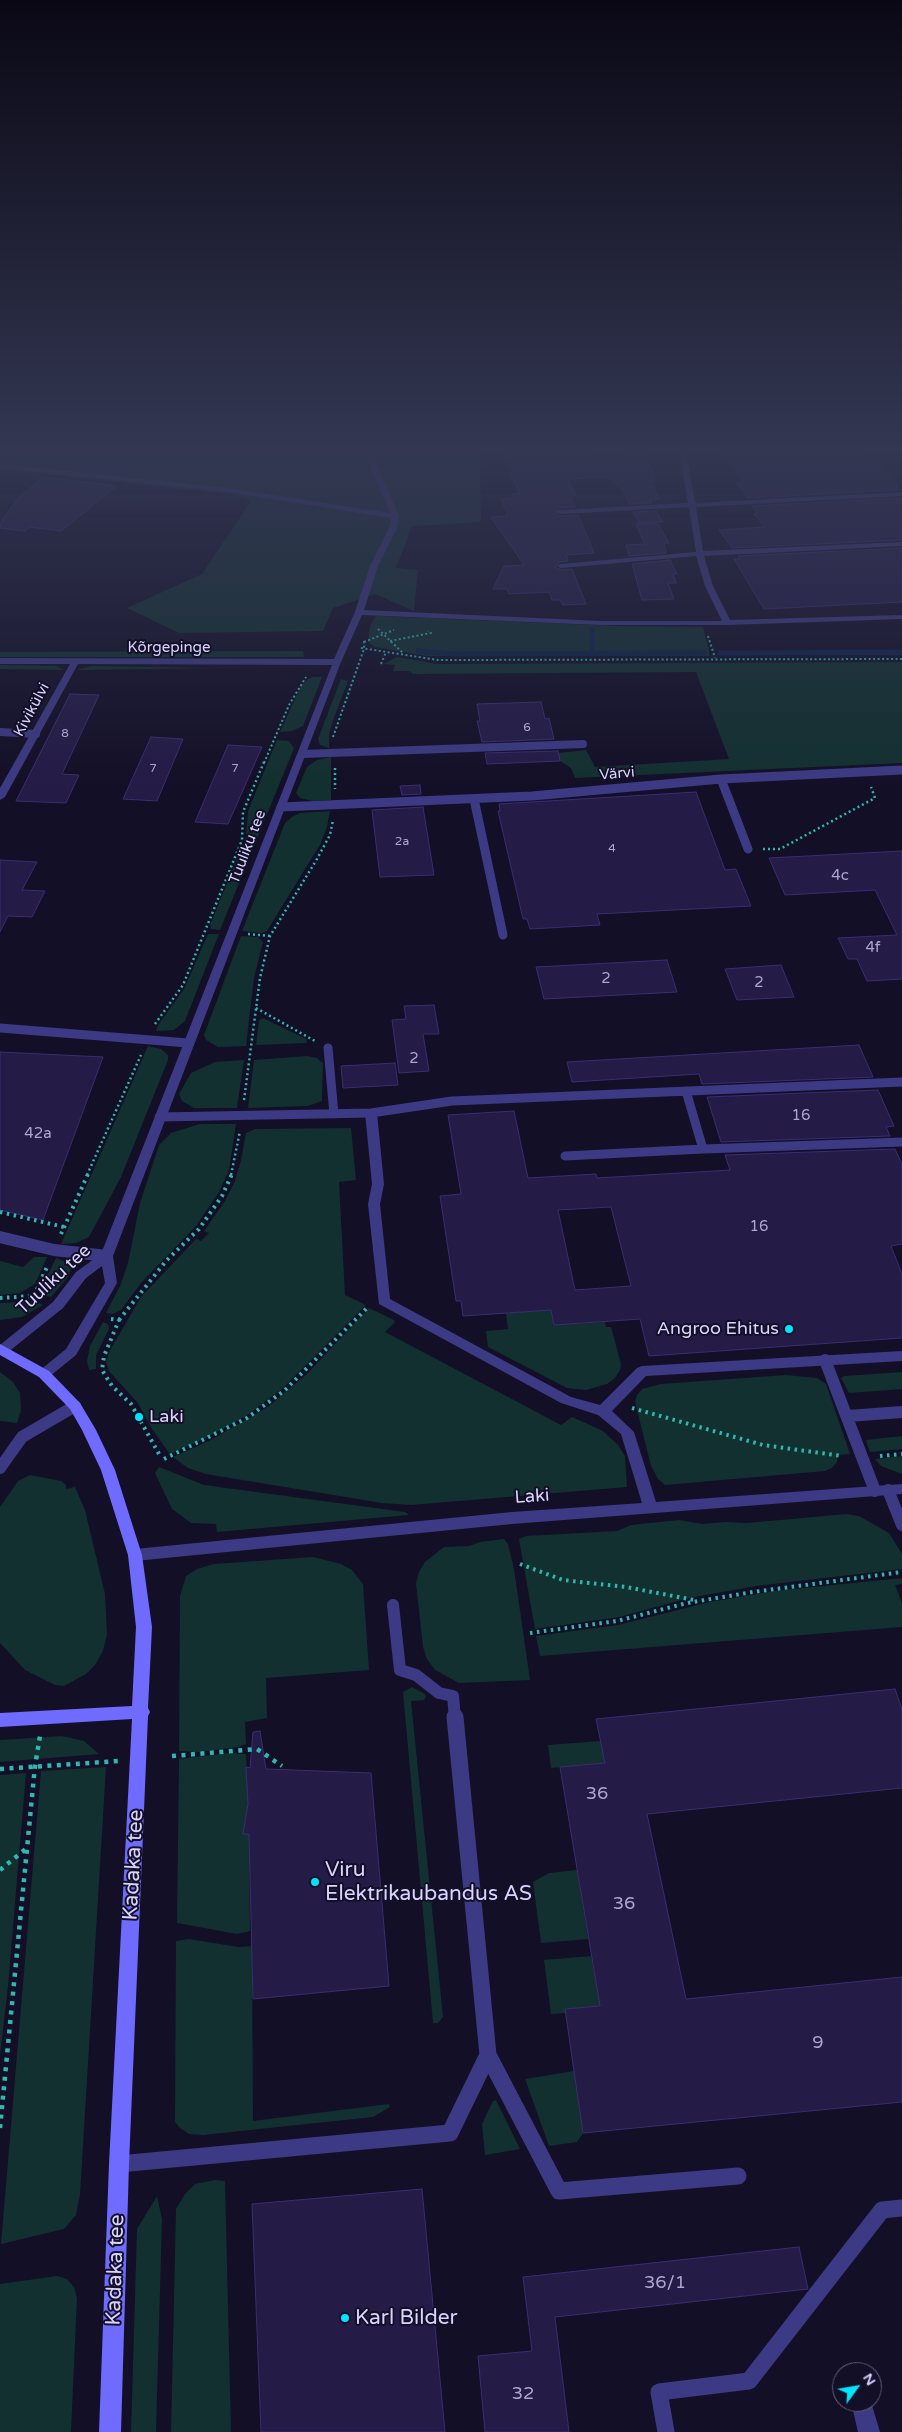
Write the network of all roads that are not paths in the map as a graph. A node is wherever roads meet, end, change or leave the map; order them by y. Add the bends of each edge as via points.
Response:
1 (375, 563) edge
2 (593, 563) edge
3 (702, 563) edge
4 (561, 566) dead end
5 (359, 612) junction
6 (902, 616) edge
7 (727, 623) junction
8 (0, 661) edge
9 (74, 662) junction
10 (337, 662) junction
11 (0, 732) edge
12 (36, 734) junction
13 (582, 744) dead end
14 (302, 754) junction
15 (902, 770) edge
16 (720, 779) junction
17 (0, 797) edge
18 (474, 799) junction
19 (281, 807) junction
20 (748, 849) road end
21 (503, 935) dead end
22 (0, 1028) edge
23 (188, 1043) junction
24 (328, 1048) road end
25 (902, 1082) edge
26 (686, 1092) junction
27 (371, 1112) junction
28 (334, 1114) junction
29 (159, 1117) junction
30 (902, 1142) edge
31 (703, 1149) junction
32 (565, 1156) dead end
33 (0, 1236) edge
34 (107, 1256) junction
35 (1, 1350) edge
36 (902, 1356) edge
37 (825, 1360) junction
38 (44, 1374) junction
39 (75, 1406) junction
40 (607, 1407) junction
41 (902, 1412) edge
42 (848, 1416) junction
43 (0, 1468) edge
44 (888, 1490) edge
45 (650, 1508) junction
46 (902, 1525) edge
47 (135, 1555) junction
48 (393, 1605) dead end
49 (142, 1712) junction
50 (0, 1720) edge
51 (488, 2055) junction
52 (119, 2164) junction
53 (738, 2176) dead end
54 (902, 2208) edge
55 (864, 2412) edge
56 (110, 2432) edge
57 (666, 2432) edge
58 (869, 2432) edge

1 - 5 street, Tuuliku tee
2 - 4 street
3 - 7 street via 709,586
5 - 7 street via 373,617 600,624
5 - 10 street, Tuuliku tee
6 - 7 street
8 - 9 street, Kõrgepinge
9 - 10 street, Kõrgepinge
9 - 12 street, Kivikülvi
10 - 14 street, Tuuliku tee
11 - 12 lane
12 - 17 street, Kivikülvi
13 - 14 lane
14 - 19 street, Tuuliku tee
15 - 16 lane, Värvi
16 - 18 lane, Värvi
16 - 20 lane
18 - 19 lane, Värvi
18 - 21 lane
19 - 23 street, Tuuliku tee
22 - 23 lane
23 - 29 street, Tuuliku tee
24 - 28 lane
25 - 26 lane
26 - 27 lane via 452,1101
26 - 31 lane
27 - 28 lane
27 - 40 street via 378,1184 374,1204 384,1301 566,1400
28 - 29 lane
29 - 34 street, Tuuliku tee
30 - 31 lane
31 - 32 lane
33 - 34 lane via 54,1250
34 - 35 street, Tuuliku tee via 81,1275 58,1305
34 - 38 street, Tuuliku tee via 111,1284 71,1352
35 - 38 main road, Kadaka tee
36 - 37 street
37 - 40 street via 642,1371
37 - 42 lane
38 - 39 main road, Kadaka tee
39 - 43 lane via 22,1437
39 - 47 main road, Kadaka tee via 108,1470
40 - 45 street via 627,1432
41 - 42 lane
42 - 44 lane
44 - 45 street, Laki
44 - 46 lane
45 - 47 street, Laki
47 - 49 main road, Kadaka tee via 144,1627
48 - 51 lane via 400,1670 416,1675 439,1693 453,1696
49 - 50 main road
49 - 52 main road, Kadaka tee
51 - 52 lane via 450,2133
51 - 53 lane via 559,2190
52 - 56 main road, Kadaka tee
54 - 57 lane via 882,2210 748,2381 659,2392
55 - 58 street

